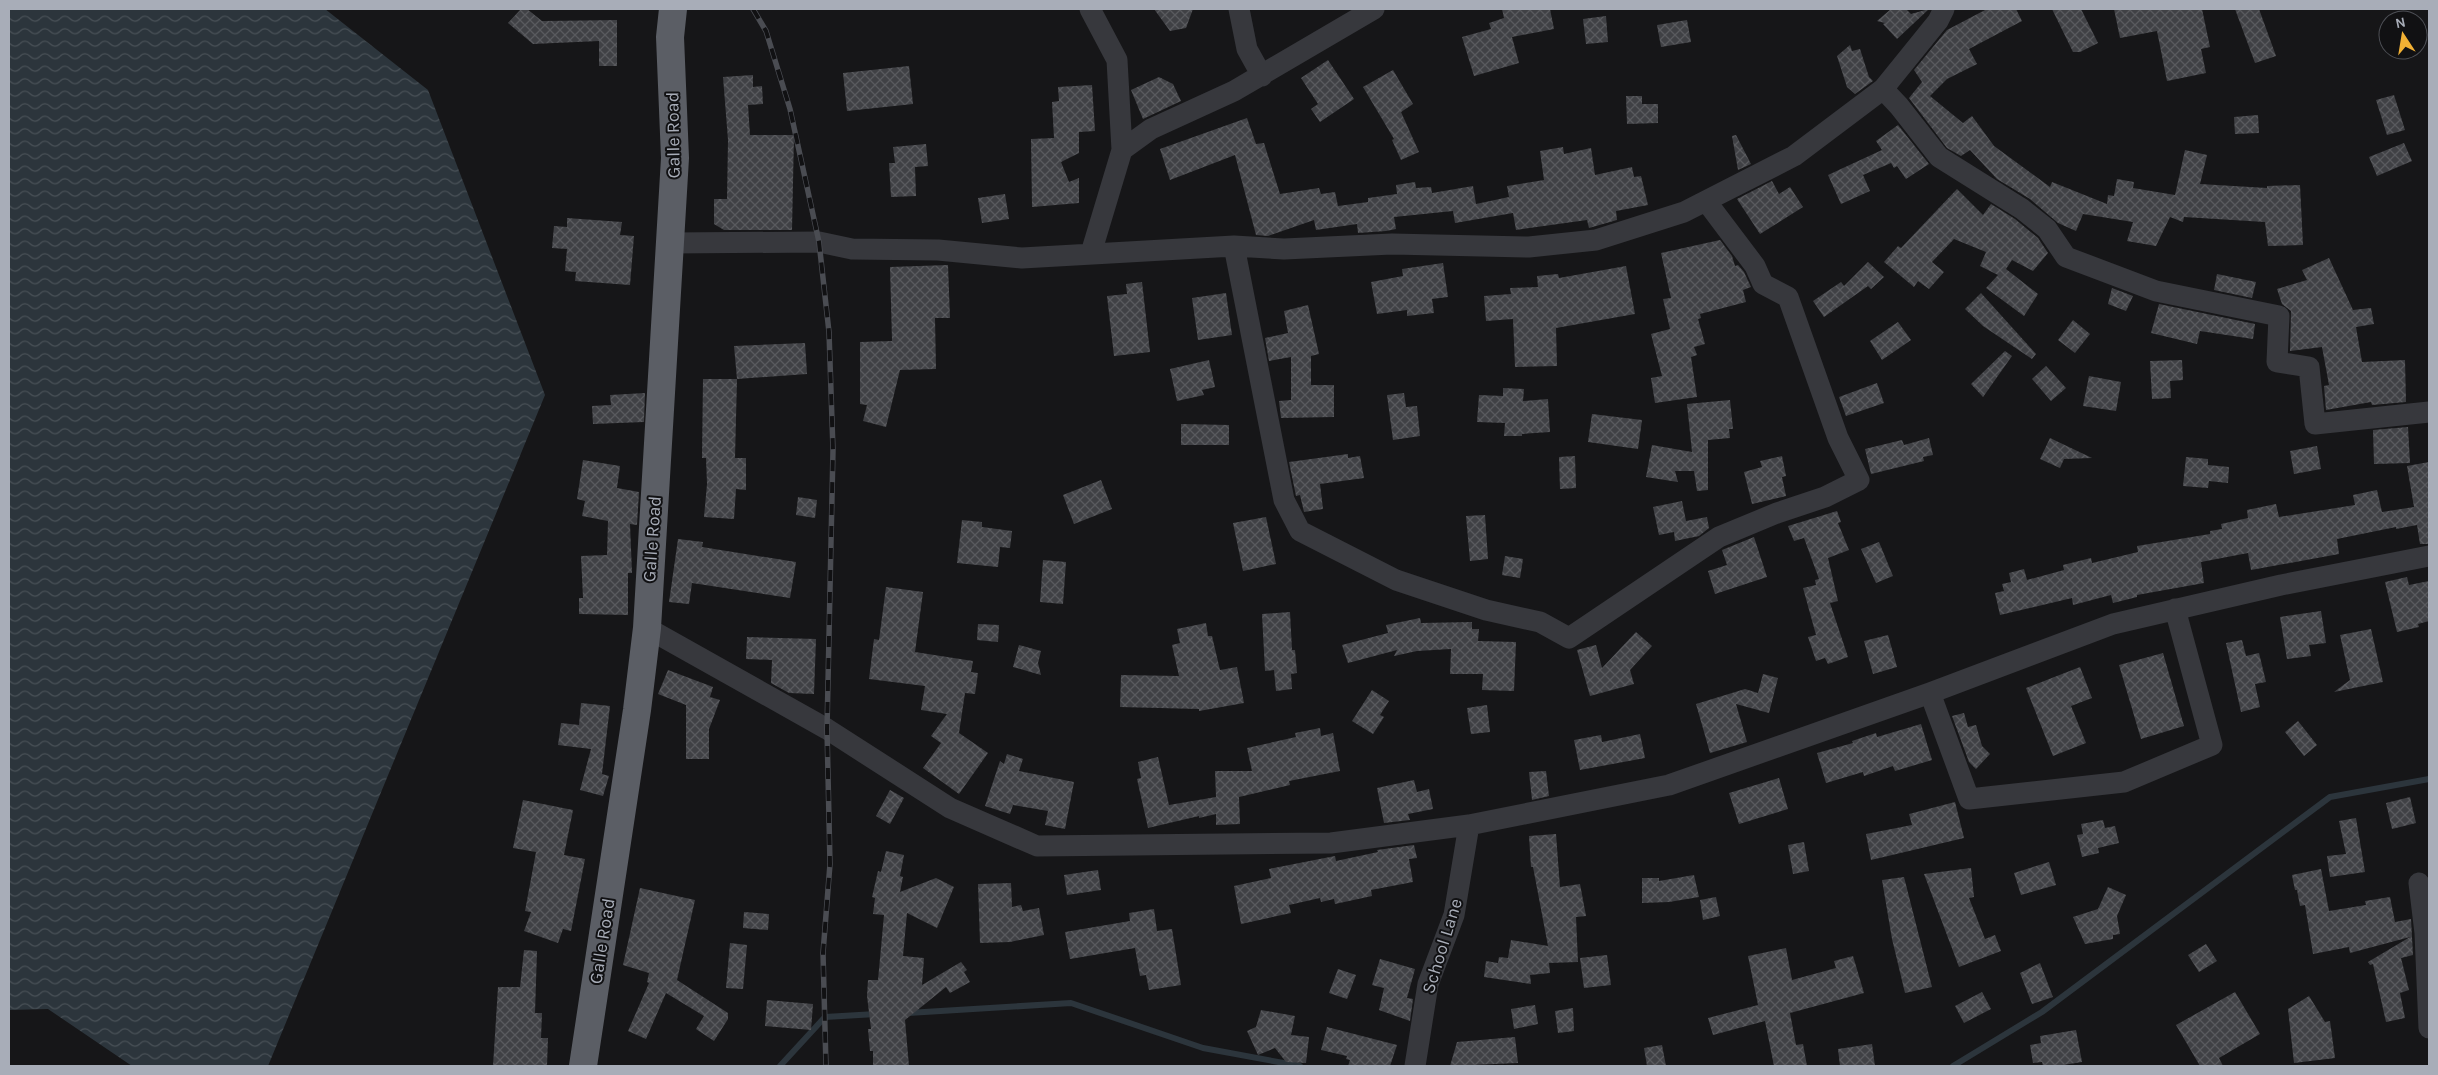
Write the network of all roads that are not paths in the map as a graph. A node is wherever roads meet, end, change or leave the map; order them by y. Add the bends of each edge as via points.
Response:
1 (673, 9) edge
2 (1239, 9) edge
3 (1374, 9) edge
4 (1944, 9) edge
5 (1093, 11) edge
6 (1262, 76) junction
7 (1883, 90) junction
8 (1122, 150) junction
9 (1706, 201) junction
10 (670, 243) junction
11 (1234, 246) junction
12 (1091, 253) junction
13 (2429, 412) edge
14 (2429, 556) edge
15 (2175, 609) junction
16 (647, 628) junction
17 (1930, 693) junction
18 (1469, 825) junction
19 (2419, 883) dead end
20 (2429, 1028) edge
21 (584, 1066) edge
22 (1415, 1066) edge

1 - 10 highway, Galle Road via 670,36 676,158
2 - 6 street via 1247,49
3 - 6 street
4 - 7 street
5 - 8 street via 1117,60
6 - 8 street via 1151,129
7 - 9 street via 1794,156
7 - 13 street via 1939,157 2047,229 2066,257 2156,291 2279,316 2277,362 2309,367 2315,424
8 - 12 street
9 - 11 street via 1684,212 1596,240 1538,246
9 - 11 street via 1755,266 1763,284 1788,296 1838,438 1860,480 1825,497 1777,512 1719,537 1569,638 1540,622 1486,610 1396,580 1300,531 1284,500
10 - 12 street via 819,242 852,249 938,250 1022,258
10 - 16 highway, Galle Road
11 - 12 street
14 - 15 street via 2281,584
15 - 17 street via 2113,624
15 - 17 street via 2212,745 2124,782 1969,799
16 - 18 street via 827,729 950,808 1037,846 1331,843
16 - 21 highway, Galle Road
17 - 18 street via 1669,785
18 - 22 street, School Lane via 1454,915 1428,984
19 - 20 street via 2425,933

